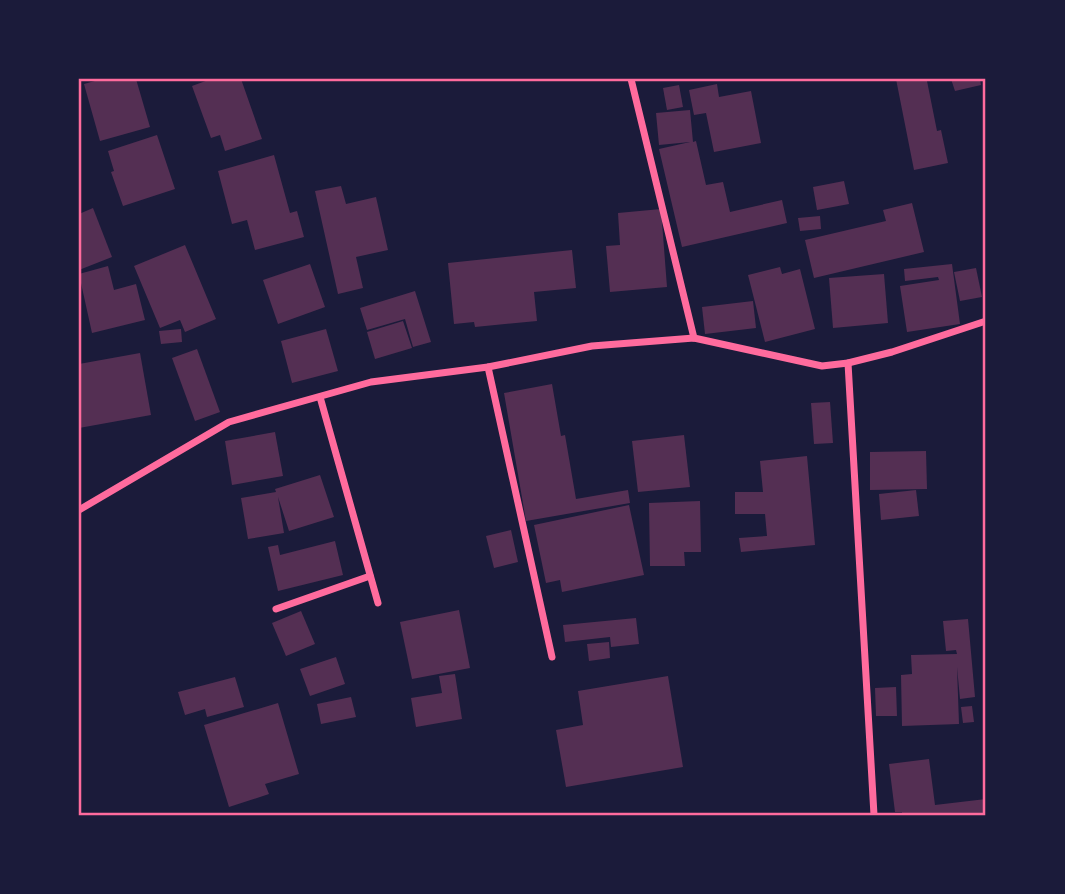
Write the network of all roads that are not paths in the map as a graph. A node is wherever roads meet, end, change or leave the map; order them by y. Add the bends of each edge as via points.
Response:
1 (631, 79) edge
2 (986, 321) edge
3 (694, 338) junction
4 (848, 363) junction
5 (488, 367) junction
6 (320, 397) junction
7 (79, 510) edge
8 (370, 576) junction
9 (378, 603) dead end
10 (276, 609) dead end
11 (552, 657) dead end
12 (874, 815) edge

1 - 3 street
2 - 4 street
3 - 4 street via 822,366
3 - 5 street via 593,346
4 - 12 street
5 - 6 street via 371,382
5 - 11 street
6 - 7 street via 229,422
6 - 8 street
8 - 9 street
8 - 10 street

